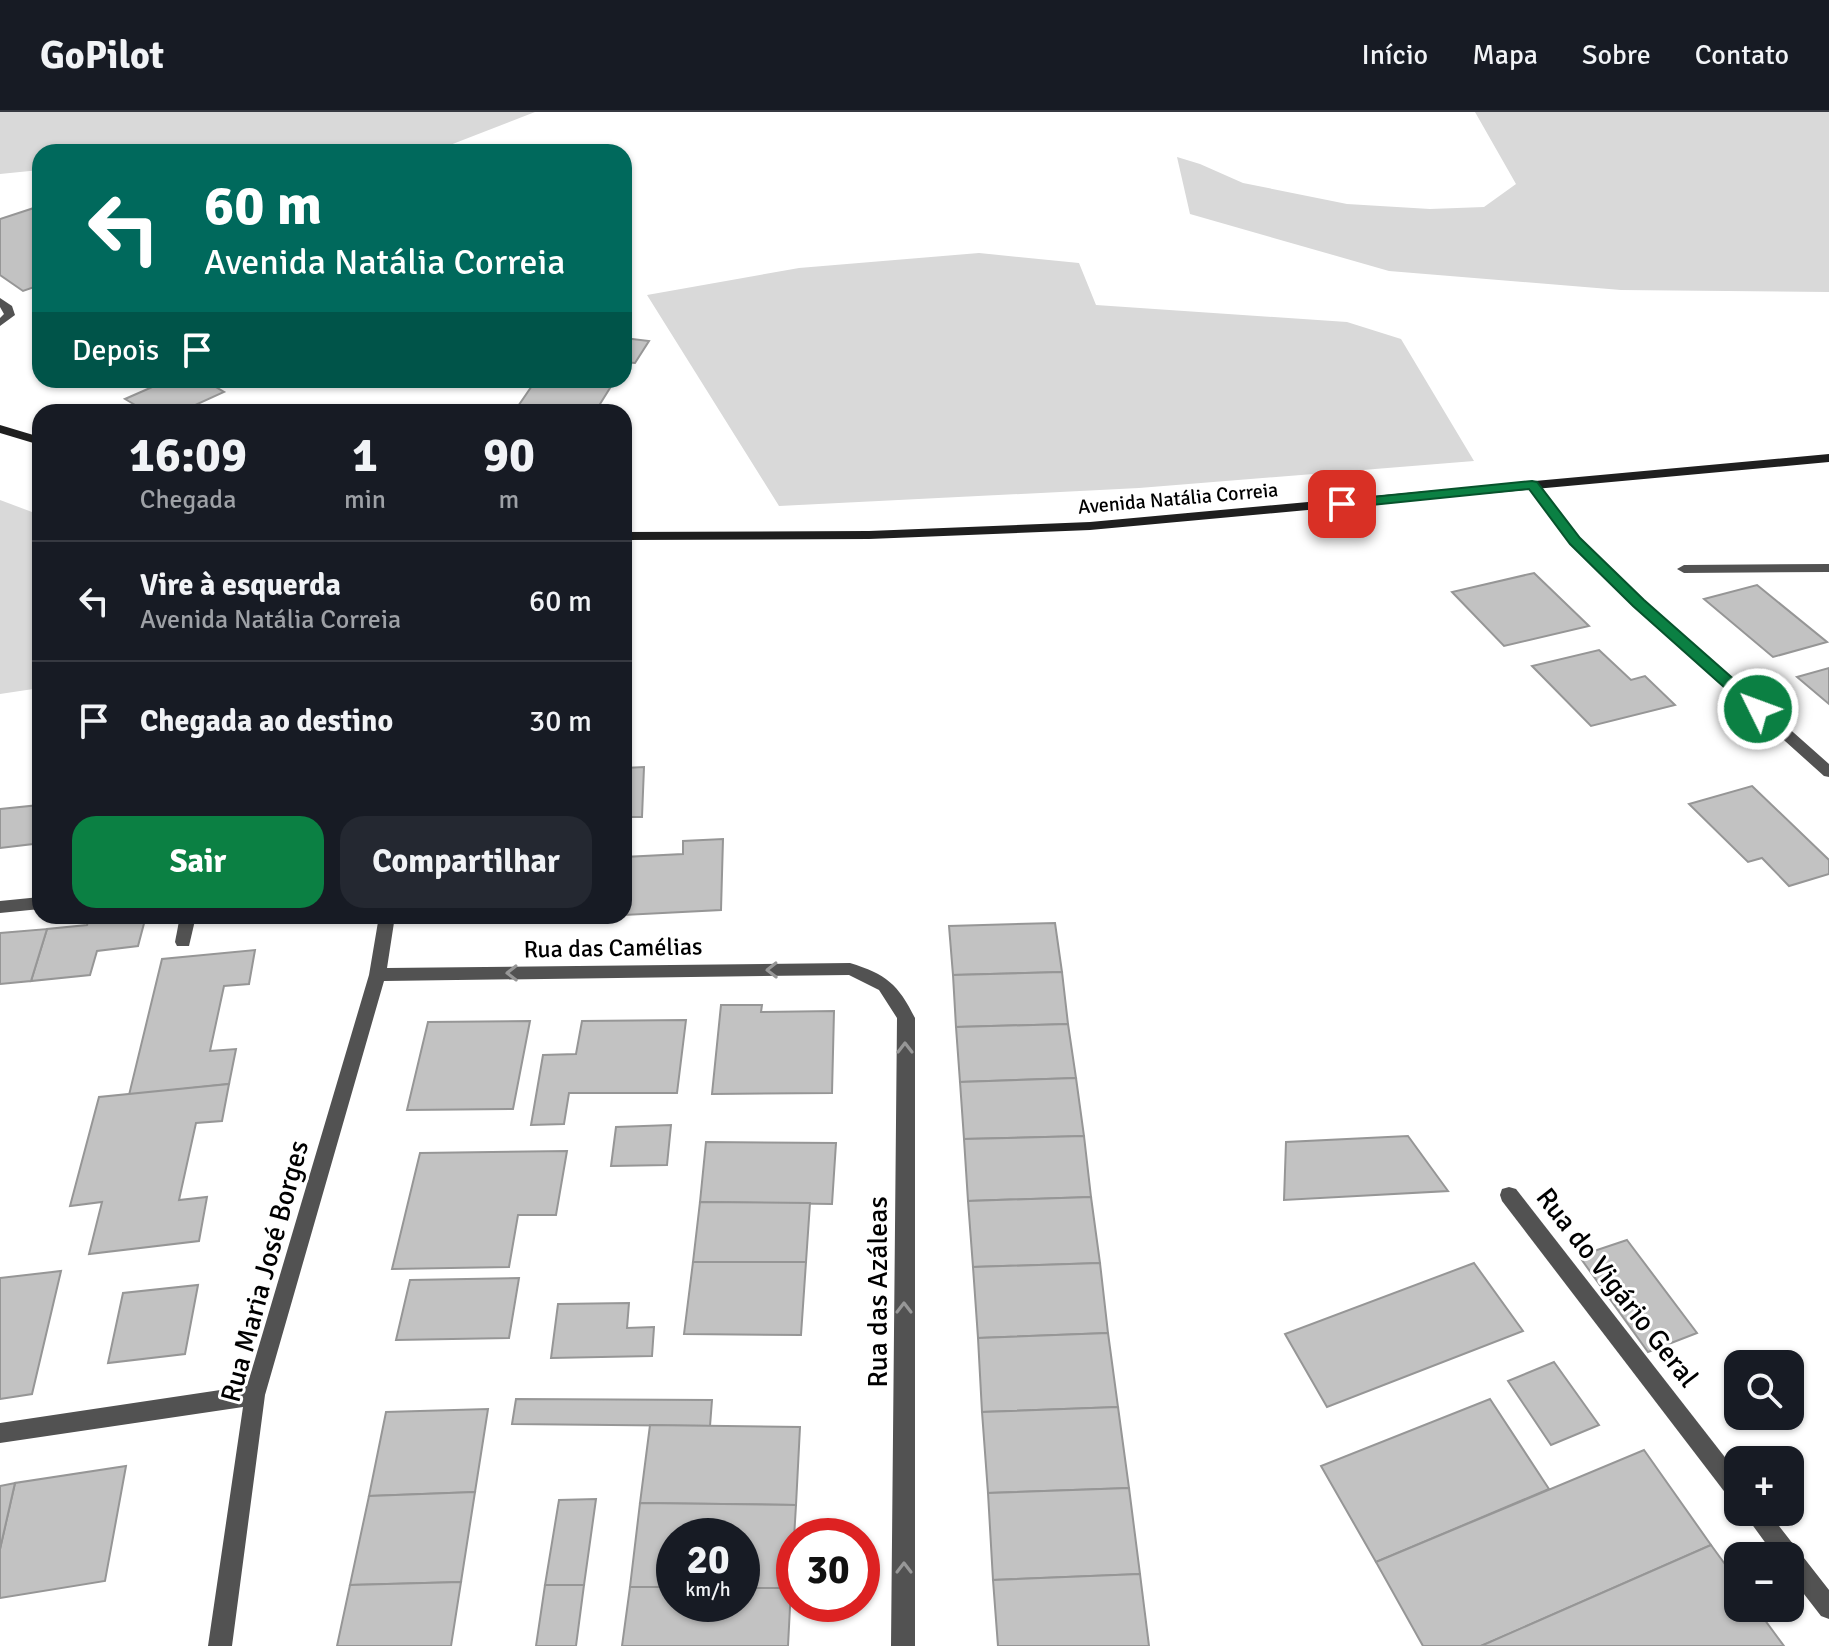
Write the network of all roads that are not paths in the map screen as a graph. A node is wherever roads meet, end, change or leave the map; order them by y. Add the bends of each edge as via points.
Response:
1 (0, 301) edge
2 (0, 323) edge
3 (0, 429) edge
4 (32, 439) edge
5 (1829, 458) edge
6 (1532, 485) junction
7 (632, 536) edge
8 (1829, 568) edge
9 (1684, 569) dead end
10 (1829, 772) edge
11 (32, 904) edge
12 (0, 907) edge
13 (186, 924) edge
14 (386, 924) edge
15 (183, 942) dead end
16 (850, 969) joint
17 (377, 975) junction
18 (1509, 1195) dead end
19 (255, 1395) junction
20 (0, 1433) edge
21 (1724, 1473) edge
22 (1765, 1526) edge
23 (1777, 1542) edge
24 (1804, 1576) edge
25 (1829, 1608) edge
26 (220, 1646) edge
27 (903, 1646) edge

1 - 2 street via 10,315
3 - 4 street
5 - 6 street, Avenida Natália Correia
6 - 7 street, Avenida Natália Correia via 1090,526 869,535
6 - 10 street via 1575,541 1639,603
8 - 9 street
11 - 12 street
13 - 15 street
14 - 17 street, Rua Maria José Borges
16 -> 17 street, Rua das Camélias
27 -> 16 street, Rua das Azáleas via 906,1018 894,992 876,977
17 - 19 street, Rua Maria José Borges
18 - 21 street, Rua do Vigário Geral
19 - 20 street
19 - 26 street, Rua Maria José Borges
22 - 23 street
24 - 25 street

